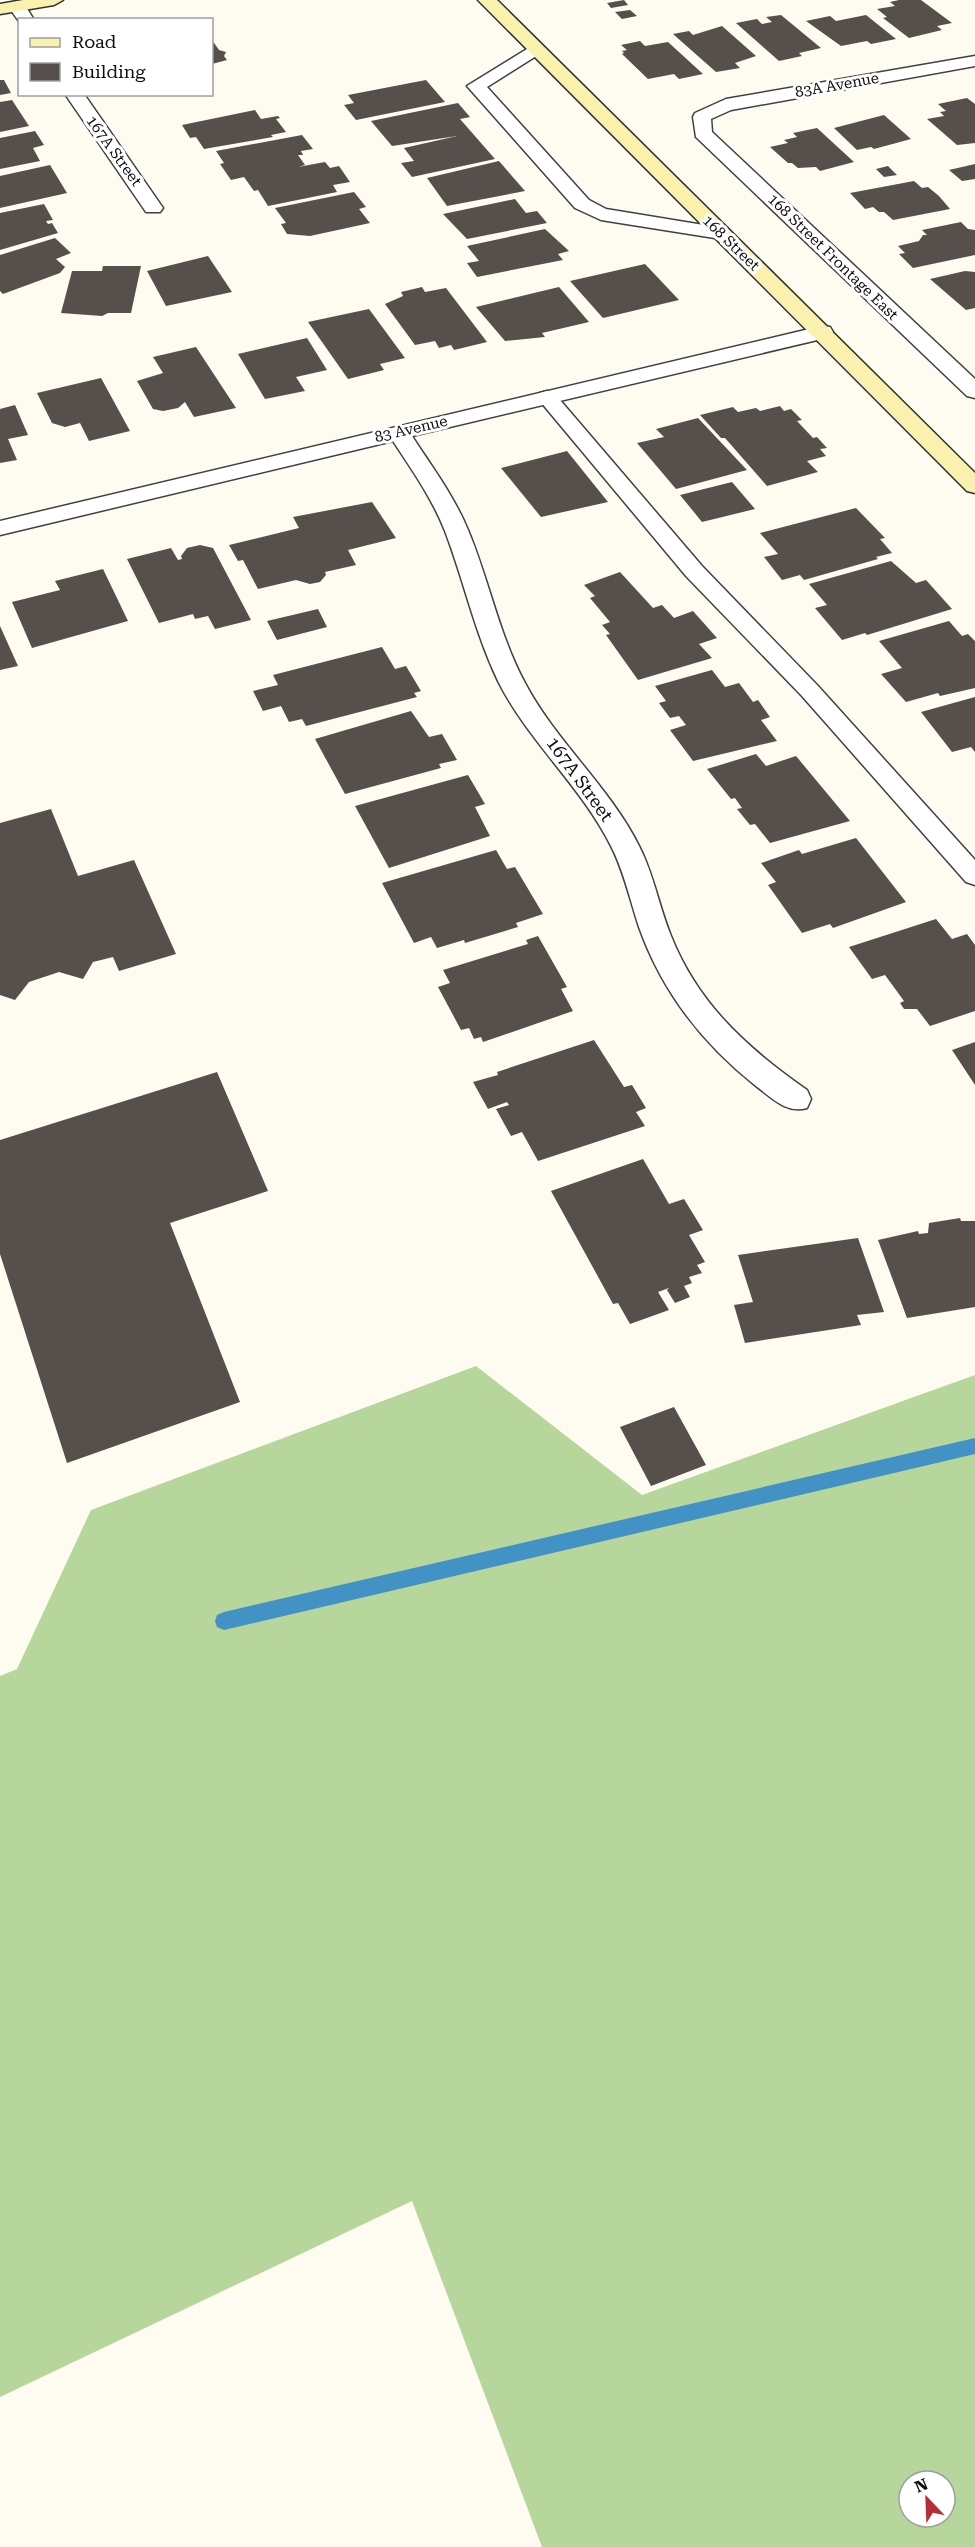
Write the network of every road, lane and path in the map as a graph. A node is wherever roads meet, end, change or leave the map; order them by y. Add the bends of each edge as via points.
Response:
1 (54, 0) edge
2 (487, 0) edge
3 (14, 12) edge
4 (535, 49) junction
5 (975, 61) edge
6 (75, 96) edge
7 (702, 117) joint
8 (153, 208) dead end
9 (721, 233) junction
10 (822, 332) junction
11 (975, 392) edge
12 (547, 397) junction
13 (398, 432) junction
14 (975, 486) edge
15 (0, 528) edge
16 (975, 876) edge
17 (796, 1099) dead end

1 - 3 main road
2 - 4 main road, 168 Street
4 - 9 main road, 168 Street
4 - 9 street via 476,86 582,204 601,214
5 - 7 street, 83A Avenue via 726,105
6 - 8 street, 167A Street
7 - 11 street, 168 Street Frontage East via 703,133
9 - 10 main road, 168 Street
10 - 12 street, 83 Avenue
10 - 14 main road, 168 Street
12 - 13 street, 83 Avenue
12 - 16 lane via 694,571 810,691
13 - 15 street, 83 Avenue
13 - 17 street, 167A Street via 447,509 500,659 513,685 626,846 657,938 676,978 735,1055

